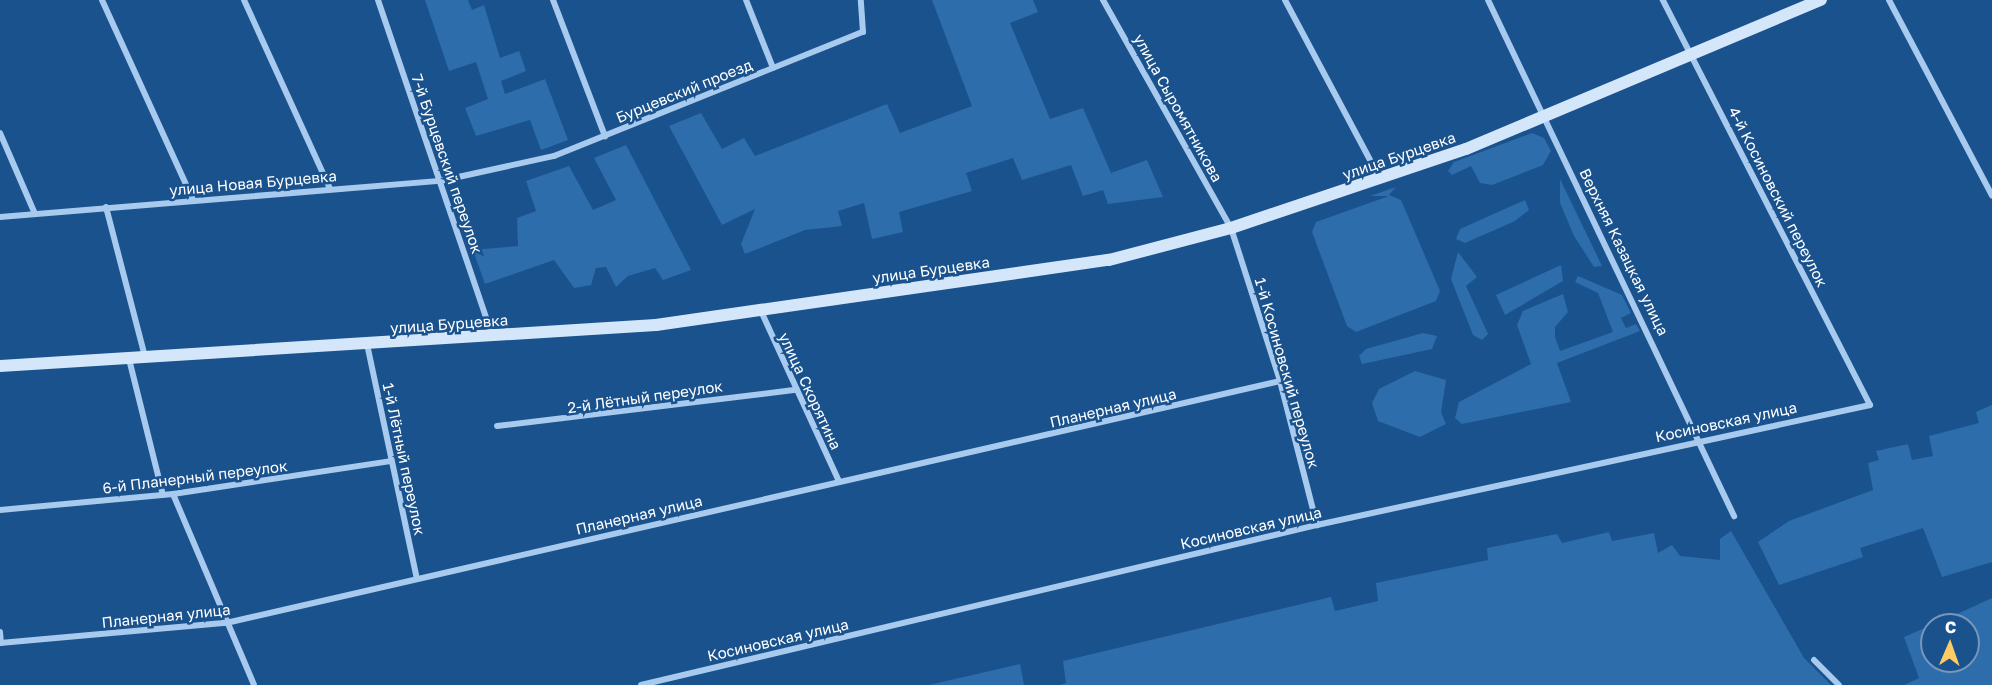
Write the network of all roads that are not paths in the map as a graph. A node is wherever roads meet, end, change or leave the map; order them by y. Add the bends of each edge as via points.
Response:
1 (102, 0) edge
2 (244, 0) edge
3 (378, 0) edge
4 (553, 0) edge
5 (746, 0) edge
6 (861, 0) edge
7 (1103, 0) edge
8 (1285, 0) edge
9 (1488, 0) edge
10 (1663, 0) edge
11 (1821, 0) edge
12 (1889, 0) edge
13 (1693, 55) junction
14 (773, 68) junction
15 (1547, 118) junction
16 (0, 134) edge
17 (605, 136) junction
18 (508, 167) joint
19 (1381, 179) junction
20 (440, 181) junction
21 (330, 189) junction
22 (1992, 195) edge
23 (193, 200) junction
24 (106, 207) junction
25 (35, 214) junction
26 (0, 217) edge
27 (1231, 228) junction
28 (760, 310) junction
29 (492, 336) junction
30 (367, 344) junction
31 (144, 357) junction
32 (129, 358) junction
33 (0, 366) edge
34 (1280, 381) junction
35 (796, 390) junction
36 (1870, 405) joint
37 (497, 426) dead end
38 (1698, 439) junction
39 (392, 461) junction
40 (839, 481) junction
41 (173, 494) junction
42 (163, 495) junction
43 (0, 510) edge
44 (1734, 516) dead end
45 (1317, 525) junction
46 (417, 579) junction
47 (226, 623) junction
48 (0, 632) edge
49 (0, 643) edge
50 (1814, 660) dead end
51 (254, 685) edge
52 (641, 685) edge
53 (1839, 685) edge

1 - 23 street
2 - 21 street
3 - 20 street, 7-й Бурцевский переулок
4 - 17 street, Бурцевский проезд
5 - 14 street, Бурцевский проезд
6 - 14 street, Бурцевский проезд via 867,20 863,32
7 - 27 street, улица Сыромятникова
8 - 19 street
9 - 15 street, Верхняя Казацкая улица
10 - 13 street, 4-й Косиновский переулок
11 - 13 street, улица Бурцевка
12 - 22 street
13 - 15 street, улица Бурцевка
13 - 36 street, 4-й Косиновский переулок
14 - 17 street, Бурцевский проезд
15 - 19 street, улица Бурцевка
15 - 38 street, Верхняя Казацкая улица
16 - 25 street
17 - 18 street, Бурцевский проезд
18 - 20 street, улица Новая Бурцевка
19 - 27 street, улица Бурцевка
20 - 21 street, улица Новая Бурцевка
20 - 29 street, 7-й Бурцевский переулок
21 - 23 street, улица Новая Бурцевка
23 - 24 street, улица Новая Бурцевка
24 - 25 street, улица Новая Бурцевка
24 - 31 street
25 - 26 street, улица Новая Бурцевка
27 - 28 street, улица Бурцевка via 1109,260
27 - 34 street, 1-й Косиновский переулок
28 - 29 street, улица Бурцевка via 656,325
28 - 35 street, улица Скорятина
29 - 30 street, улица Бурцевка
30 - 31 street, улица Бурцевка
30 - 39 street, 1-й Лётный переулок
31 - 32 street, улица Бурцевка
32 - 33 street, улица Бурцевка
32 - 42 street
34 - 40 street, Планерная улица
34 - 45 street, 1-й Косиновский переулок
35 - 37 street, 2-й Лётный переулок
35 - 40 street, улица Скорятина
36 - 38 street, Косиновская улица
38 - 44 street, Верхняя Казацкая улица
38 - 45 street, Косиновская улица
39 - 41 street, 6-й Планерный переулок
39 - 46 street, 1-й Лётный переулок
40 - 46 street, Планерная улица
41 - 42 street, 6-й Планерный переулок
41 - 47 street
42 - 43 street, 6-й Планерный переулок
45 - 52 street, Косиновская улица
46 - 47 street, Планерная улица
47 - 49 street, Планерная улица
47 - 51 street
48 - 49 street
50 - 53 street

